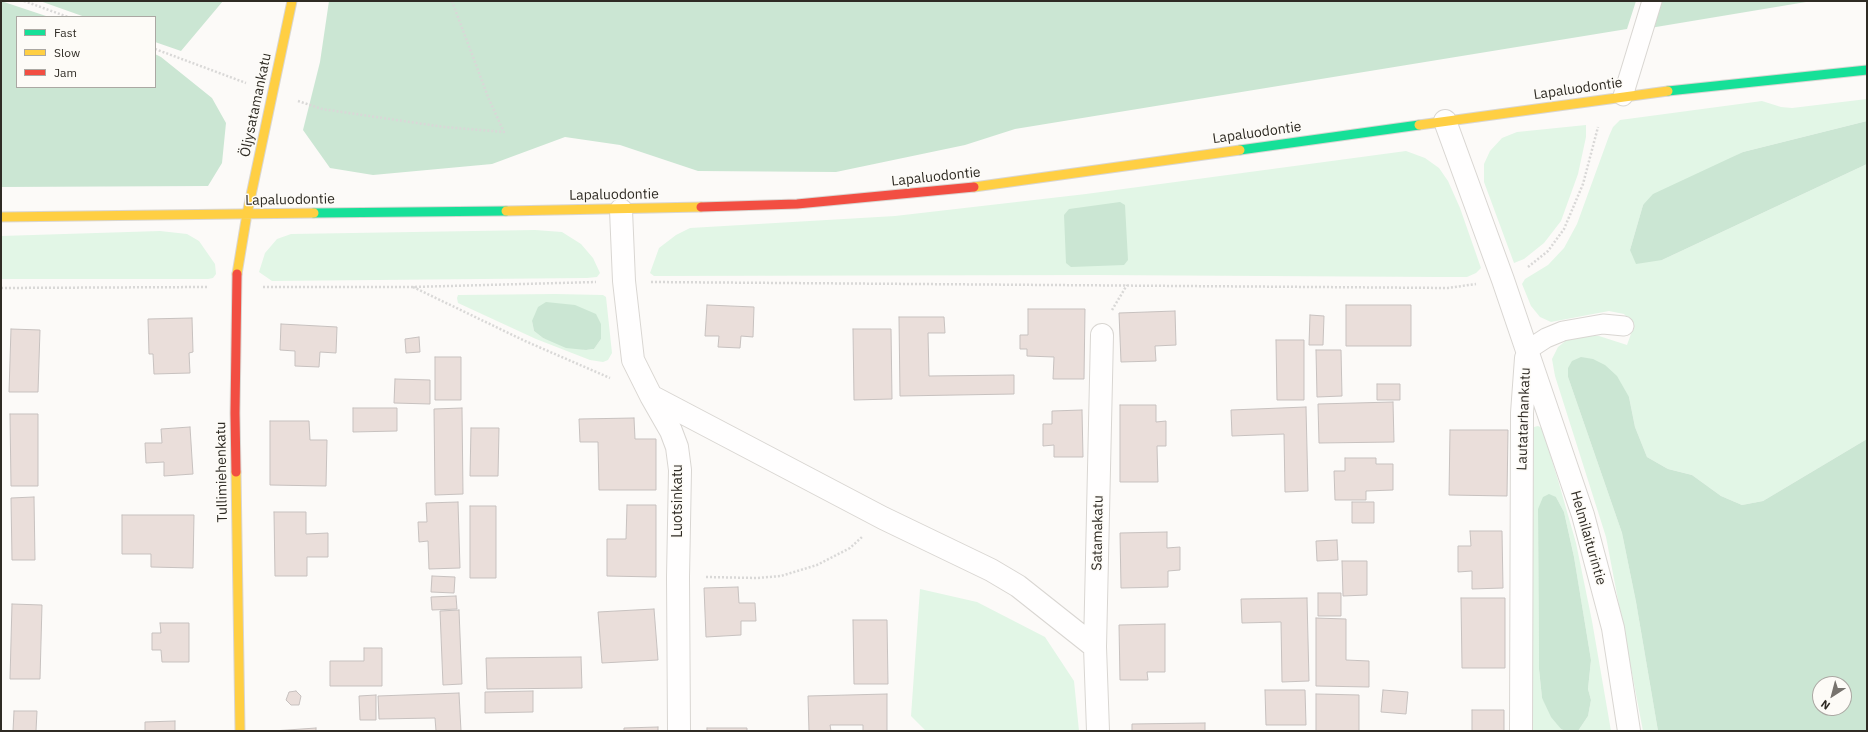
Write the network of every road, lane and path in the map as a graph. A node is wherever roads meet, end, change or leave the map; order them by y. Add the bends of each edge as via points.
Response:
1 (24, 1) edge
2 (292, 1) edge
3 (452, 1) edge
4 (1652, 1) edge
5 (65, 16) edge
6 (156, 49) edge
7 (1867, 70) edge
8 (272, 92) junction
9 (1614, 98) junction
10 (1445, 121) junction
11 (621, 210) junction
12 (247, 214) junction
13 (1, 217) edge
14 (1503, 280) junction
15 (624, 281) junction
16 (236, 287) junction
17 (412, 287) junction
18 (1, 288) edge
19 (1624, 326) dead end
20 (1102, 335) dead end
21 (1526, 351) junction
22 (651, 396) junction
23 (883, 518) junction
24 (678, 577) junction
25 (1095, 647) junction
26 (240, 731) edge
27 (679, 731) edge
28 (1098, 731) edge
29 (1521, 731) edge
30 (1629, 731) edge

1 - 5 path
2 - 8 street, Öljysatamankatu
3 - 8 path via 504,132 444,127 322,109
4 - 9 lane
6 - 8 path
7 - 9 street, Lapaluodontie
8 - 12 street, Öljysatamankatu
9 - 10 street, Lapaluodontie
9 - 14 path via 1564,229 1548,251 1527,267
10 - 11 street, Lapaluodontie via 968,188 797,204
10 - 14 street, Lautatarhankatu
11 - 12 street, Lapaluodontie
11 - 15 street, Luotsinkatu
12 - 13 street, Lapaluodontie
12 - 16 street, Tullimiehenkatu
14 - 15 path via 1448,288
14 - 21 street, Lautatarhankatu
15 - 17 path
15 - 22 street, Luotsinkatu via 633,360
16 - 17 path
16 - 18 path
16 - 26 street, Tullimiehenkatu via 235,414
17 - 22 path via 525,341
19 - 21 lane via 1603,324 1563,331
20 - 25 street, Satamakatu
21 - 29 street, Lautatarhankatu via 1522,413
21 - 30 street, Helmilaiturintie via 1583,515 1613,628
22 - 23 street
22 - 24 street, Luotsinkatu via 671,430 678,454
23 - 24 path via 850,548 817,564 781,576
23 - 25 street via 991,570 1018,586
24 - 27 street, Luotsinkatu
25 - 28 street, Satamakatu

